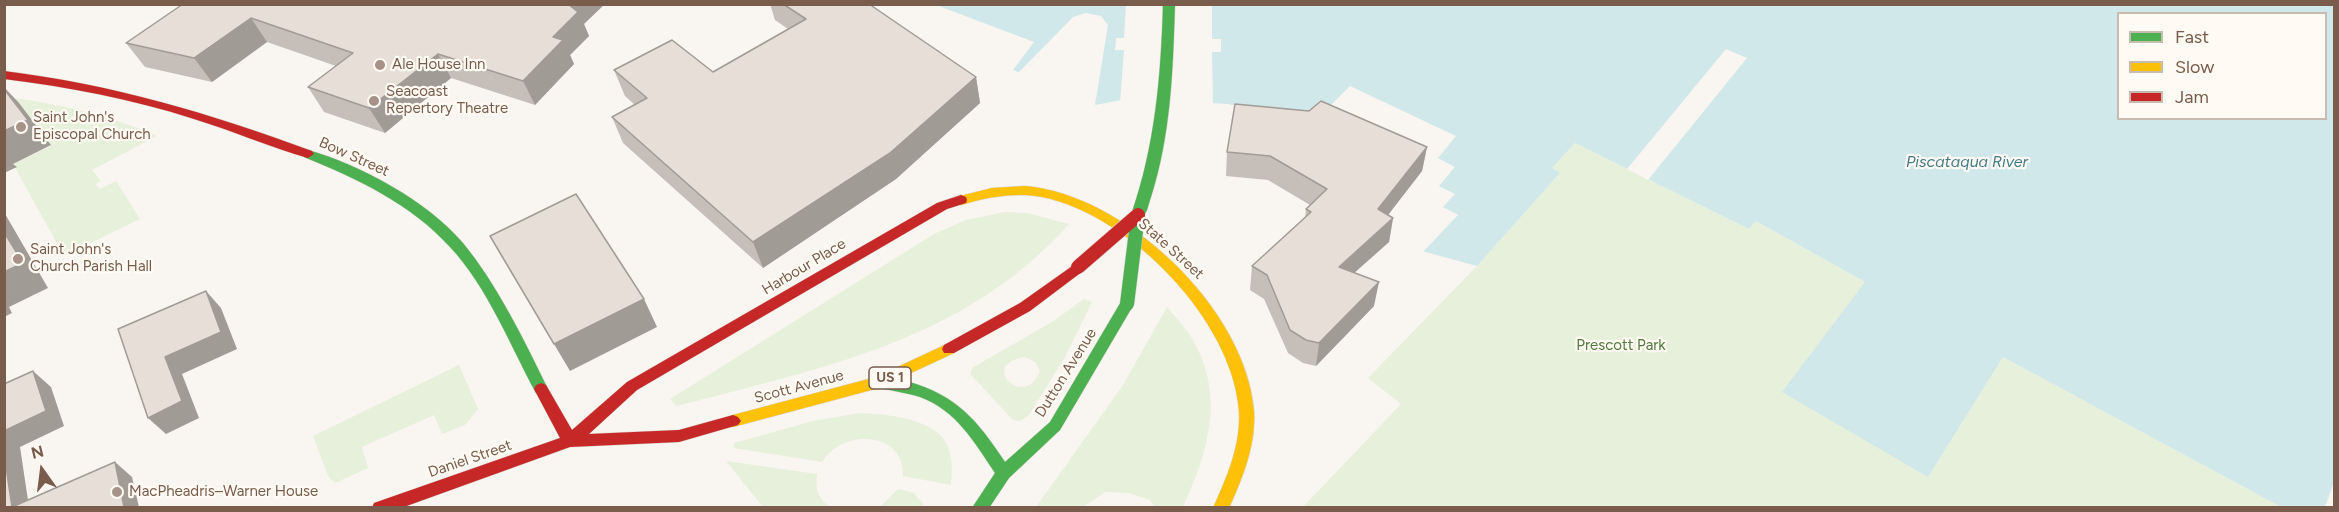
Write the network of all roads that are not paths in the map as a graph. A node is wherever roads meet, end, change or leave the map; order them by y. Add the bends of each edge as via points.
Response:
1 (1169, 4) edge
2 (4, 75) edge
3 (1080, 203) joint
4 (1138, 215) junction
5 (879, 382) junction
6 (570, 441) junction
7 (1004, 473) junction
8 (380, 507) edge
9 (980, 507) edge
10 (1221, 507) edge

1 - 4 street, US 1 via 1167,106 1158,159
2 - 6 street, Bow Street via 105,89 204,115 364,177 402,200 452,241 472,265
3 - 6 street, Harbour Place via 1043,192 998,191 942,206 632,386
3 - 10 street, State Street via 1123,229 1179,275 1209,310 1232,350 1242,381 1247,428 1240,464
4 - 5 street, Scott Avenue / US 1, bridge via 1025,307 936,357
4 - 7 street, Dutton Avenue / US 1, bridge via 1127,304 1055,426
5 - 6 street, Scott Avenue / US 1 via 679,436
5 - 7 street via 906,385 954,405 972,422
6 - 8 street, Daniel Street / US 1
7 - 9 street, Dutton Avenue / US 1

